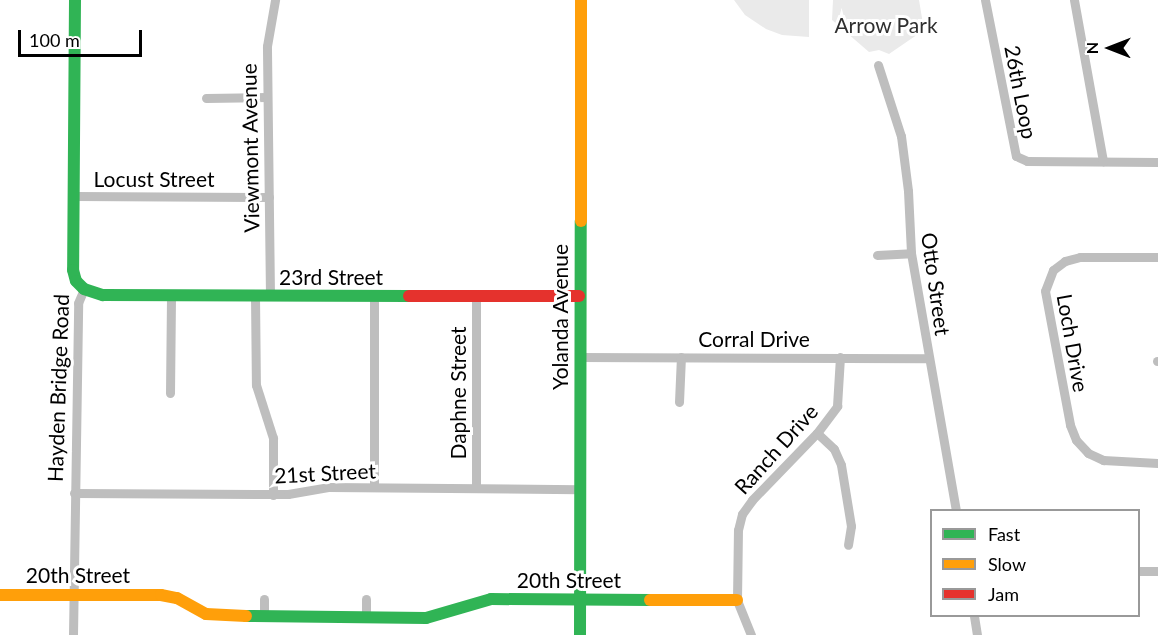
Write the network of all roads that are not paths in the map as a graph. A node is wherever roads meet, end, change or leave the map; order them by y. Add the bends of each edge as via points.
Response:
1 (75, 0) edge
2 (274, 0) edge
3 (581, 0) edge
4 (985, 0) edge
5 (1074, 0) edge
6 (878, 65) dead end
7 (266, 97) junction
8 (206, 98) dead end
9 (1103, 161) junction
10 (1158, 162) edge
11 (75, 196) junction
12 (269, 197) junction
13 (911, 252) junction
14 (877, 255) dead end
15 (1158, 258) edge
16 (84, 289) junction
17 (171, 296) junction
18 (255, 296) junction
19 (270, 296) junction
20 (374, 297) junction
21 (476, 297) junction
22 (579, 297) junction
23 (579, 357) junction
24 (681, 357) junction
25 (840, 357) junction
26 (928, 358) junction
27 (170, 393) dead end
28 (679, 402) dead end
29 (818, 433) junction
30 (1158, 463) edge
31 (374, 488) junction
32 (476, 489) junction
33 (579, 489) junction
34 (74, 493) junction
35 (273, 495) junction
36 (956, 509) edge
37 (848, 545) dead end
38 (1140, 571) edge
39 (1158, 571) edge
40 (0, 595) edge
41 (73, 595) junction
42 (264, 599) dead end
43 (366, 599) dead end
44 (580, 600) junction
45 (737, 600) junction
46 (264, 617) junction
47 (366, 617) junction
48 (974, 617) edge
49 (73, 635) edge
50 (580, 635) edge
51 (751, 635) edge
52 (977, 635) edge

1 - 11 street, Hayden Bridge Road
2 - 7 street, Viewmont Avenue via 267,46
3 - 22 street, Yolanda Avenue
4 - 9 street, 26th Loop via 1016,156 1027,160
5 - 9 street
6 - 13 street, Otto Street via 901,136
7 - 8 street
7 - 12 street, Viewmont Avenue
9 - 10 street, 26th Loop
11 - 12 street, Locust Street
11 - 16 street, Hayden Bridge Road via 73,270
12 - 19 street, Viewmont Avenue
13 - 14 street
13 - 26 street, Otto Street
15 - 30 street, Loch Drive via 1080,257 1065,261 1053,270 1045,291 1076,440 1088,453 1103,460
16 - 17 street, 23rd Street via 104,295
16 - 34 street, Hayden Bridge Road via 78,303
17 - 18 street, 23rd Street
17 - 27 street
18 - 19 street, 23rd Street
18 - 35 street via 256,385 273,438
19 - 20 street, 23rd Street
20 - 21 street, 23rd Street
20 - 31 street
21 - 22 street, 23rd Street
21 - 32 street, Daphne Street
22 - 23 street, Yolanda Avenue
23 - 24 street, Corral Drive
23 - 33 street, Yolanda Avenue
24 - 25 street, Corral Drive
24 - 28 street
25 - 26 street, Corral Drive
25 - 29 street, Ranch Drive via 837,406
26 - 36 street, Otto Street
29 - 37 street via 834,448 841,465 851,526
29 - 45 street, Ranch Drive via 742,514 738,530
31 - 32 street, 21st Street
31 - 35 street, 21st Street via 329,487
32 - 33 street, 21st Street
33 - 44 street, Yolanda Avenue
34 - 35 street, 21st Street
34 - 41 street, Hayden Bridge Road
38 - 39 street
40 - 41 street, 20th Street
41 - 46 street, 20th Street via 161,595 177,598 206,614
41 - 49 street, Hayden Bridge Road
42 - 46 street
43 - 47 street
44 - 45 street, 20th Street
44 - 47 street, 20th Street via 491,599 426,618
44 - 50 street, Yolanda Avenue
45 - 51 street
46 - 47 street, 20th Street
48 - 52 street

